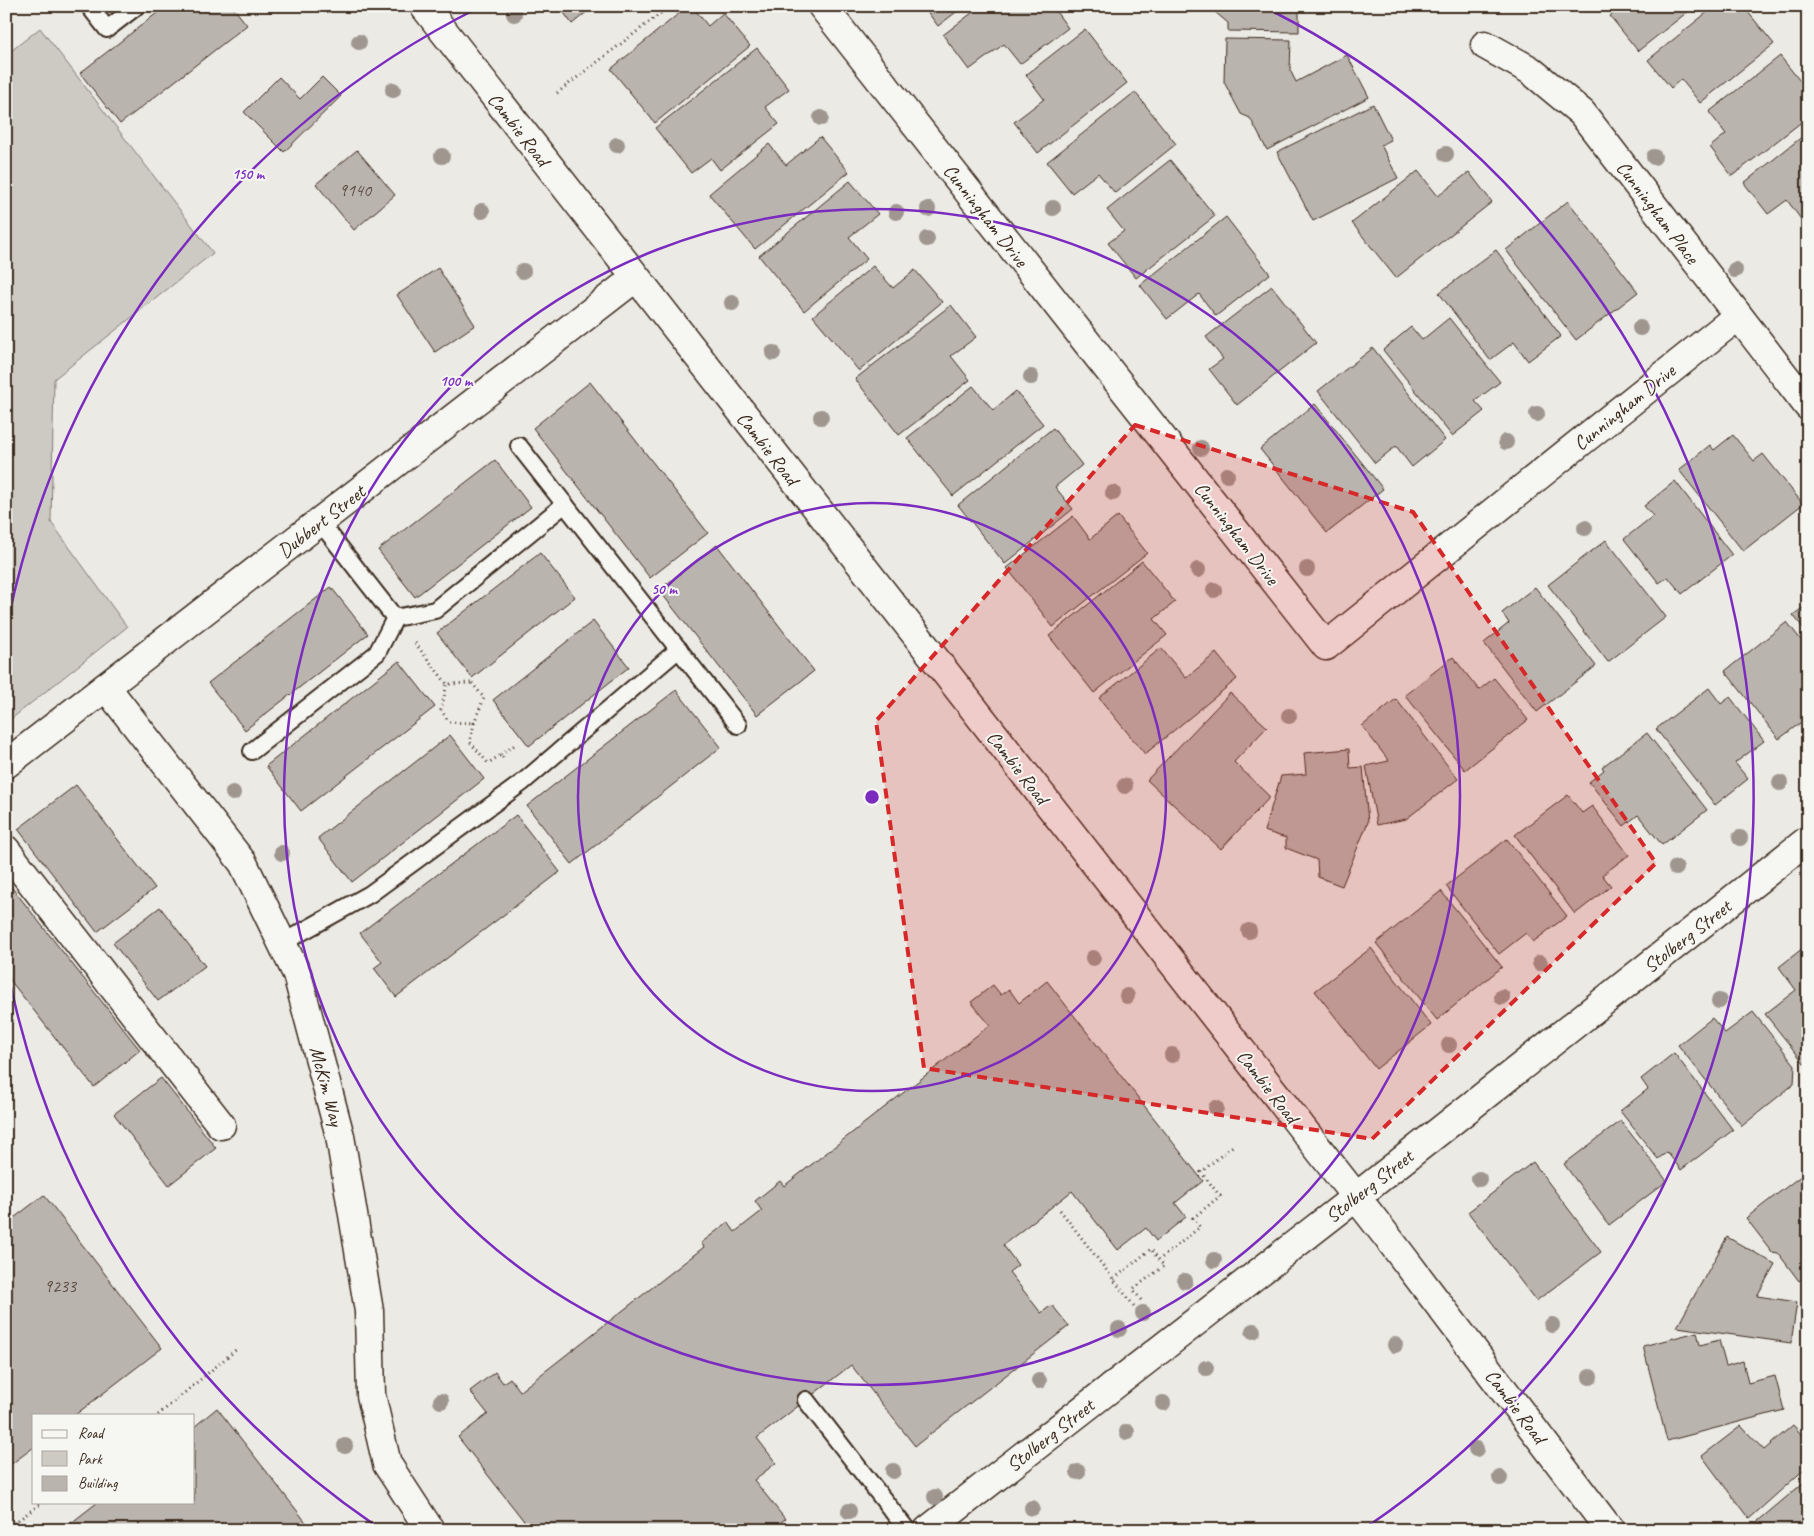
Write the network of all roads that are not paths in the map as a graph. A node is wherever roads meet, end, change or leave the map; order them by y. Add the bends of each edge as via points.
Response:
1 (89, 6) edge
2 (137, 6) edge
3 (424, 6) edge
4 (822, 6) edge
5 (1485, 45) dead end
6 (635, 278) junction
7 (1738, 316) junction
8 (1808, 406) edge
9 (519, 446) dead end
10 (565, 504) junction
11 (320, 522) junction
12 (395, 618) junction
13 (679, 649) junction
14 (106, 688) junction
15 (738, 725) dead end
16 (252, 751) dead end
17 (6, 764) edge
18 (1808, 840) edge
19 (6, 850) edge
20 (282, 943) junction
21 (221, 1125) dead end
22 (1356, 1197) junction
23 (806, 1400) dead end
24 (430, 1530) edge
25 (908, 1530) edge
26 (928, 1530) edge
27 (1610, 1530) edge

1 - 2 lane via 107,29
3 - 6 street, Cambie Road
4 - 7 street, Cunningham Drive via 1326,646
5 - 7 street, Cunningham Place via 1530,70 1582,112
6 - 11 street, Dubbert Street
6 - 22 street, Cambie Road
7 - 8 street, Cunningham Place
9 - 10 lane
10 - 12 lane via 434,610
10 - 13 lane
11 - 12 lane
11 - 14 street, Dubbert Street
12 - 16 lane via 377,653
13 - 15 lane
13 - 20 lane via 523,782 370,894
14 - 17 street, Dubbert Street
14 - 20 street, McKim Way via 243,863
18 - 22 street, Stolberg Street
19 - 21 street
20 - 24 street, McKim Way via 297,974 340,1136 368,1311 371,1394 387,1464
22 - 26 street, Stolberg Street
22 - 27 street, Cambie Road
23 - 25 lane

